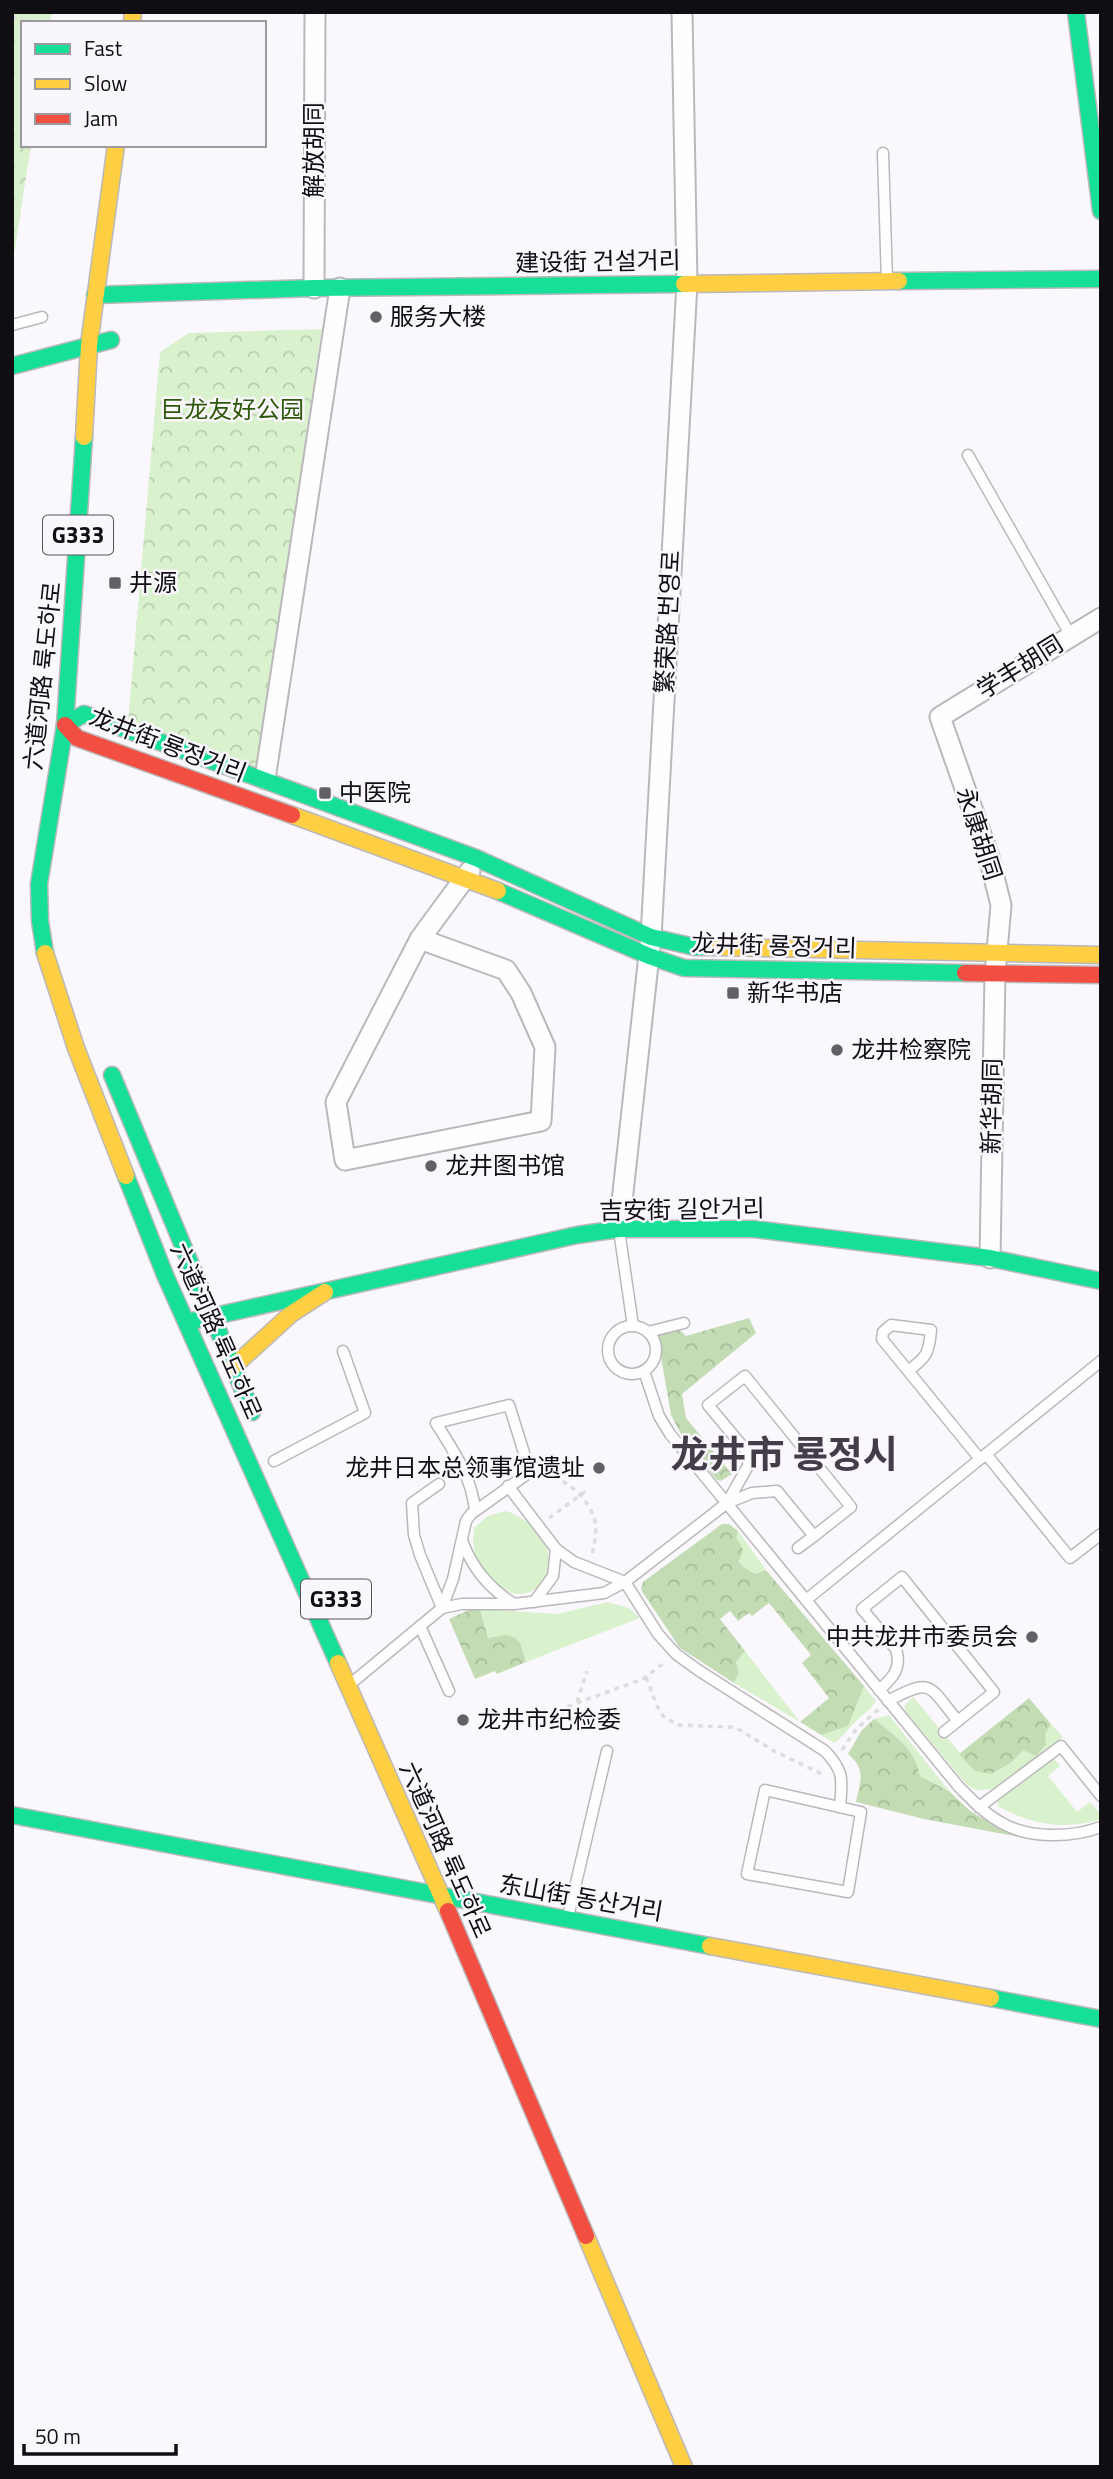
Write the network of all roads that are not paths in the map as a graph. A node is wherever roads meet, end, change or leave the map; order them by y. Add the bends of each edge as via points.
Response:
1 (315, 12) edge
2 (682, 12) edge
3 (1076, 12) edge
4 (1093, 84) edge
5 (116, 147) edge
6 (883, 153) dead end
7 (1101, 211) edge
8 (1101, 279) edge
9 (887, 281) junction
10 (687, 284) junction
11 (314, 288) junction
12 (340, 288) junction
13 (95, 295) junction
14 (42, 317) dead end
15 (12, 325) edge
16 (111, 340) dead end
17 (89, 345) junction
18 (12, 366) edge
19 (968, 455) dead end
20 (1101, 618) edge
21 (1071, 636) junction
22 (84, 707) junction
23 (940, 717) joint
24 (65, 725) junction
25 (77, 738) junction
26 (265, 779) junction
27 (71, 790) dead end
28 (476, 858) junction
29 (467, 878) junction
30 (420, 939) junction
31 (650, 946) junction
32 (1101, 955) edge
33 (995, 964) junction
34 (1101, 975) edge
35 (104, 1057) dead end
36 (619, 1229) junction
37 (989, 1258) junction
38 (1101, 1281) edge
39 (326, 1292) junction
40 (212, 1318) junction
41 (186, 1322) junction
42 (684, 1323) dead end
43 (633, 1326) junction
44 (648, 1332) junction
45 (343, 1351) dead end
46 (1101, 1361) edge
47 (233, 1367) junction
48 (644, 1371) junction
49 (908, 1371) junction
50 (257, 1423) dead end
51 (983, 1456) junction
52 (274, 1461) dead end
53 (439, 1484) dead end
54 (508, 1486) junction
55 (727, 1503) junction
56 (475, 1511) junction
57 (1101, 1534) edge
58 (814, 1536) junction
59 (461, 1537) junction
60 (798, 1548) dead end
61 (556, 1549) junction
62 (625, 1582) junction
63 (806, 1600) junction
64 (534, 1602) junction
65 (514, 1604) junction
66 (442, 1608) junction
67 (420, 1626) junction
68 (348, 1686) junction
69 (880, 1690) junction
70 (449, 1691) dead end
71 (888, 1701) junction
72 (958, 1721) junction
73 (944, 1732) dead end
74 (607, 1751) dead end
75 (1101, 1796) edge
76 (839, 1807) junction
77 (979, 1807) junction
78 (12, 1815) edge
79 (1101, 1827) edge
80 (440, 1895) junction
81 (568, 1918) junction
82 (1101, 2019) edge
83 (684, 2467) edge

1 - 11 street, 解放胡同
2 - 10 street, 繁荣路 번영로
3 - 4 main road
4 - 7 main road
5 - 13 main road, 六道河路 륙도하로 / G333
6 - 9 lane
8 - 9 main road, 建设街 건설거리
9 - 10 main road, 建设街 건설거리
10 - 12 main road, 建设街 건설거리
10 - 31 street, 繁荣路 번영로
11 - 12 main road, 建设街 건설거리
11 - 13 main road, 建设街 건설거리
12 - 26 street
13 - 17 main road, 六道河路 륙도하로 / G333
14 - 15 lane
16 - 17 main road
17 - 18 main road
17 - 24 main road, 六道河路 륙도하로 / G333
19 - 21 lane
20 - 21 street, 学丰胡同
21 - 23 street, 学丰胡同
22 - 24 main road, 龙井街 룡정거리
22 - 25 main road, 六道河路 륙도하로
22 - 26 main road, 龙井街 룡정거리
23 - 33 street, 永康胡同 via 1001,905
24 - 25 main road, 龙井街 룡정거리
24 - 41 main road, 六道河路 륙도하로 / G333 via 39,884 47,962 76,1048
25 - 27 main road, 六道河路 륙도하로
25 - 29 main road, 龙井街 룡정거리
26 - 28 main road, 龙井街 룡정거리
28 - 29 street
28 - 31 main road, 龙井街 룡정거리
29 - 30 street
29 - 31 main road, 龙井街 룡정거리
30 - 30 street via 336,1102 345,1160 541,1121 545,1047 506,970
31 - 33 main road, 龙井街 룡정거리
31 - 33 main road, 龙井街 룡정거리 via 684,968 712,970
31 - 36 street, 繁荣路 번영로
32 - 33 main road, 龙井街 룡정거리
33 - 34 main road, 龙井街 룡정거리
33 - 37 street, 新华胡同
35 - 40 main road, 六道河路 륙도하로
36 - 37 main road, 吉安街 길안거리 via 754,1229
36 - 39 main road, 吉安街 길안거리
36 - 43 lane
37 - 38 main road, 吉安街 길안거리
39 - 40 main road, 吉安街 길안거리
39 - 47 main road via 291,1314
40 - 41 main road, 吉安街 길안거리
40 - 47 main road, 六道河路 륙도하로
41 - 68 main road, 六道河路 륙도하로 / G333
42 - 44 lane
43 - 44 lane
43 - 48 lane via 613,1335 609,1357 625,1373
44 - 48 lane via 656,1354
45 - 52 lane via 365,1413
46 - 51 lane
47 - 50 main road, 六道河路 륙도하로
48 - 55 lane via 670,1434
49 - 49 lane via 927,1355 931,1329 891,1325 882,1339
49 - 51 lane
51 - 57 lane via 1070,1558
51 - 63 lane
53 - 66 lane via 412,1503 417,1545
54 - 56 lane
54 - 56 lane via 530,1472 509,1405 436,1423 463,1466 474,1493
54 - 61 lane
55 - 58 lane via 752,1493 777,1491
55 - 58 lane via 748,1466 749,1454 708,1405 745,1376 851,1507
55 - 62 lane
55 - 63 lane
56 - 59 lane
58 - 60 lane
59 - 65 lane via 470,1560 488,1584
59 - 66 lane
61 - 62 lane via 574,1562
61 - 64 lane via 553,1576
62 - 64 lane via 604,1592
62 - 76 lane via 676,1654 835,1761 843,1779
63 - 69 lane
64 - 65 lane
65 - 66 lane
66 - 67 lane
67 - 68 lane
67 - 70 lane
68 - 80 main road, 六道河路 륙도하로 / G333
69 - 71 lane
69 - 72 lane via 892,1679 899,1657 862,1609 902,1577 994,1692
71 - 72 lane via 913,1688 927,1687
71 - 77 lane
72 - 73 lane
74 - 81 lane
75 - 77 lane via 1061,1746
76 - 76 lane via 765,1790 747,1874 848,1892 861,1812
77 - 79 lane via 1003,1824 1027,1833 1062,1835
78 - 80 main road, 东山街 동산거리
80 - 81 main road, 东山街 동산거리
80 - 83 main road, 六道河路 륙도하로 / G333
81 - 82 main road, 东山街 동산거리

